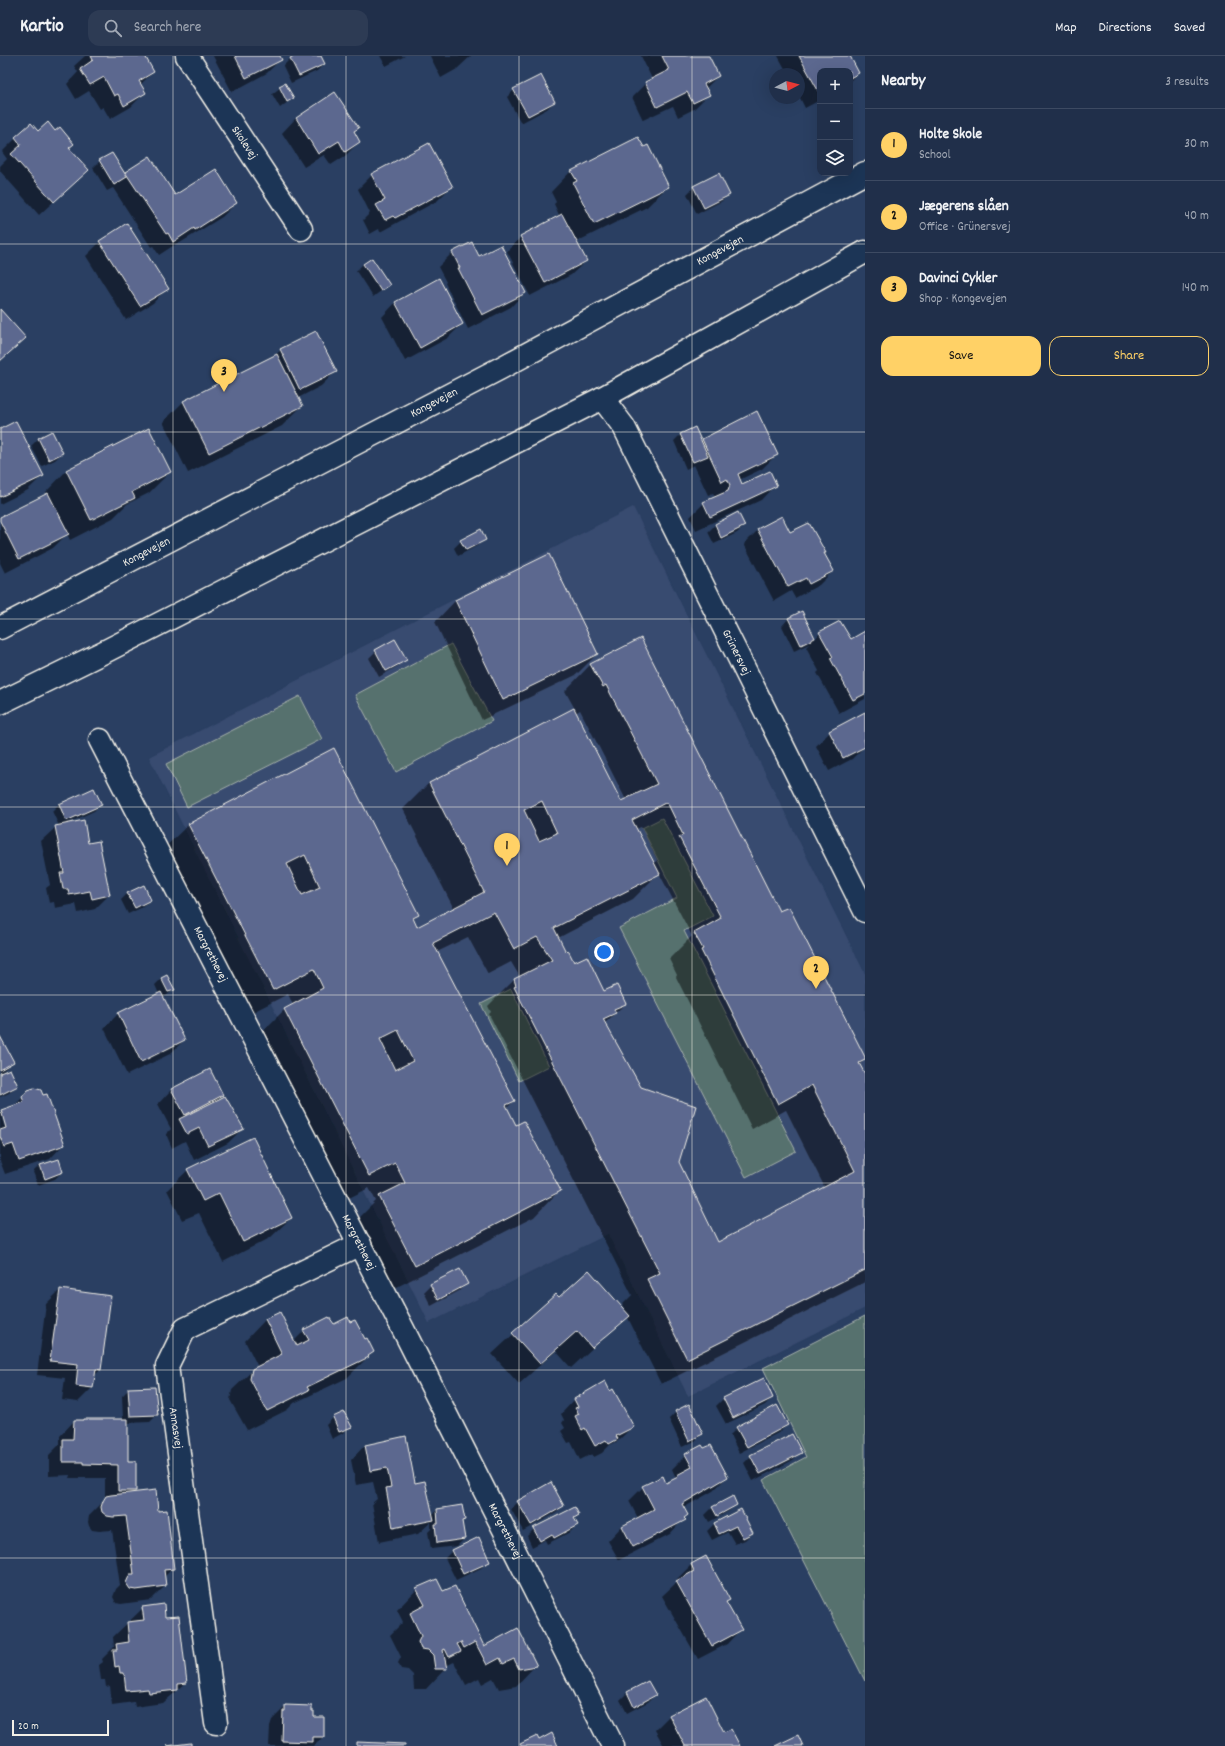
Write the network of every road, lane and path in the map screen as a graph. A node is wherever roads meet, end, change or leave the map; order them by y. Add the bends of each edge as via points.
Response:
1 (187, 56) edge
2 (865, 173) edge
3 (301, 229) dead end
4 (865, 252) edge
5 (602, 398) junction
6 (0, 628) edge
7 (0, 703) edge
8 (100, 740) dead end
9 (865, 911) edge
10 (360, 1244) junction
11 (216, 1723) dead end
12 (613, 1746) edge

1 - 3 street, Skolevej
2 - 6 street, Kongevejen via 499,369
4 - 5 street
5 - 7 street
5 - 9 street, Grünersvej via 624,427
8 - 10 street, Margrethevej
10 - 11 street, Annasvej via 185,1329 167,1366
10 - 12 street, Margrethevej

